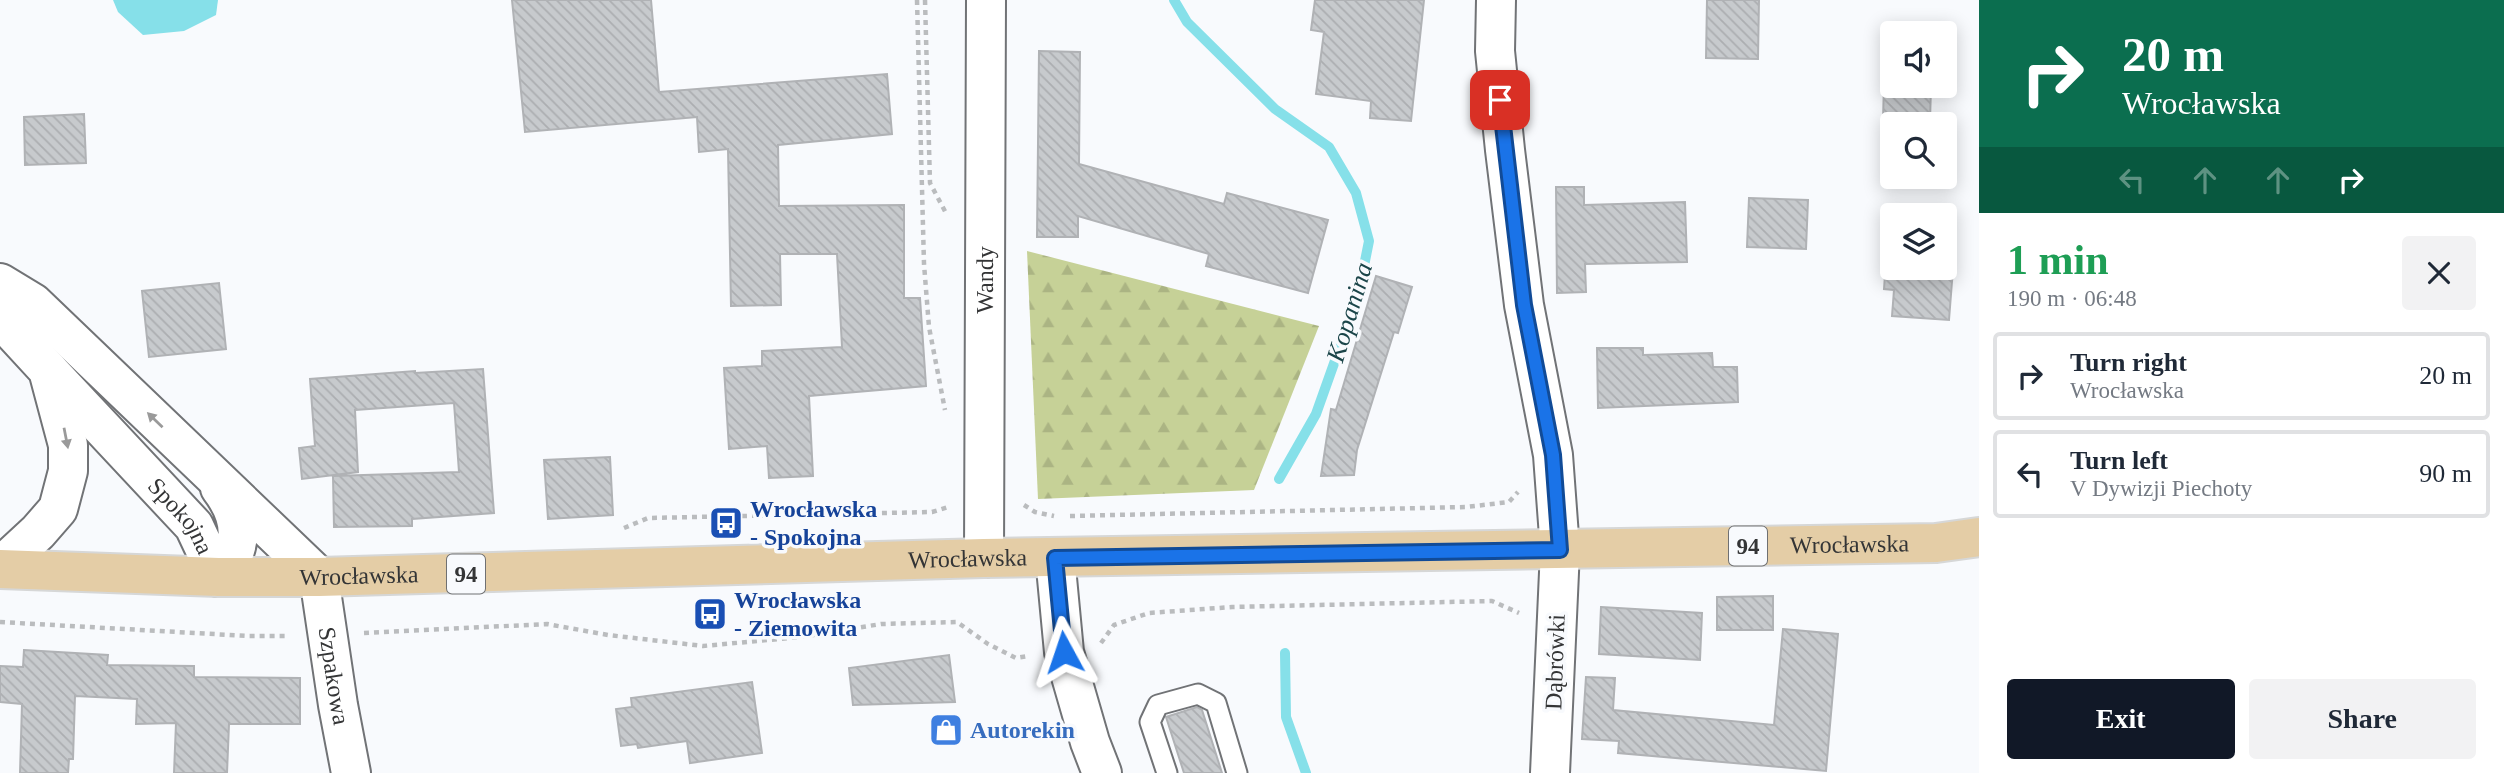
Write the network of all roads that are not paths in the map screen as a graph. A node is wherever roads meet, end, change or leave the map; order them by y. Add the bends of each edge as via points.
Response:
1 (986, 0) edge
2 (1496, 0) edge
3 (0, 283) edge
4 (0, 318) edge
5 (48, 370) junction
6 (204, 467) junction
7 (1979, 537) edge
8 (1936, 543) junction
9 (1979, 549) edge
10 (1560, 550) junction
11 (984, 558) junction
12 (1055, 558) junction
13 (0, 568) edge
14 (218, 577) junction
15 (319, 577) junction
16 (351, 773) edge
17 (1102, 773) edge
18 (1167, 773) edge
19 (1237, 773) edge
20 (1550, 773) edge

1 - 11 street, Wandy
2 - 10 street, Dąbrówki via 1495,51 1504,150 1524,305 1553,455
6 -> 3 street, Spokojna via 33,303
4 - 5 street, Spokojna
5 -> 13 street, Spokojna via 68,444 62,496 58,509
5 - 14 street, Spokojna via 194,526
6 - 14 street, Spokojna via 226,495 238,528 236,551
6 - 15 street, Spokojna
7 - 8 main road, Wrocławska / 94
8 - 9 main road, Wrocławska / 94
8 - 10 main road, Wrocławska / 94
10 - 12 main road, Wrocławska / 94
10 - 20 street, Dąbrówki
11 - 12 main road, Wrocławska / 94
11 - 15 main road, Wrocławska / 94
12 - 17 street via 1064,652
13 - 14 main road, Wrocławska / 94
14 - 15 main road, Wrocławska / 94
15 - 16 street, Szpakowa
18 - 19 lane via 1150,722 1158,705 1198,694 1216,703

